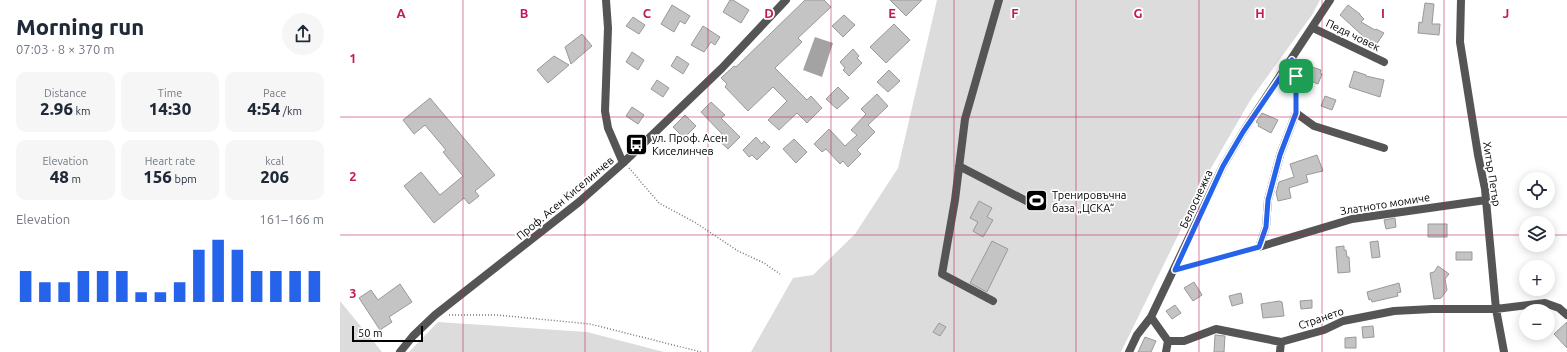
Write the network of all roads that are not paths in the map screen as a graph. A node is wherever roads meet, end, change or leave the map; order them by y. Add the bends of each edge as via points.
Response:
1 (606, 0) edge
2 (786, 0) edge
3 (999, 0) edge
4 (1330, 0) edge
5 (1461, 0) edge
6 (1313, 28) junction
7 (1292, 60) junction
8 (1384, 62) dead end
9 (1296, 113) junction
10 (1384, 148) dead end
11 (624, 162) junction
12 (959, 166) junction
13 (1486, 200) junction
14 (1036, 206) dead end
15 (1259, 247) junction
16 (1175, 270) junction
17 (993, 301) dead end
18 (1496, 309) junction
19 (1567, 315) edge
20 (1151, 317) junction
21 (1168, 341) junction
22 (1281, 342) junction
23 (400, 352) edge
24 (1129, 352) edge
25 (1166, 352) edge
26 (1280, 352) edge
27 (1504, 352) edge

1 - 11 street via 608,28 604,111 608,128
2 - 11 street, Проф. Асен Киселинчев via 722,68
3 - 12 street via 964,119
4 - 6 street, Белоснежка
5 - 13 street, Хитър Петър via 1460,42
6 - 7 street, Белоснежка
6 - 8 street, Педя човек
7 - 9 street via 1296,76
7 - 16 street, Белоснежка via 1223,166
9 - 10 street via 1314,126
9 - 15 street via 1280,155 1268,200 1266,227
11 - 23 street, Проф. Асен Киселинчев via 568,210 435,315
12 - 14 street
12 - 17 street via 942,274
13 - 15 street, Златното момиче via 1352,219
13 - 18 street, Хитър Петър
15 - 16 lane, Златното момиче
16 - 20 street, Белоснежка
18 - 19 street, Странето via 1545,303 1559,308
18 - 22 street, Странето via 1394,311 1343,321 1324,330
18 - 27 street, Хитър Петър
20 - 21 street
20 - 24 street, Белоснежка via 1137,335
21 - 22 street, Странето via 1184,341 1216,329
21 - 25 street
22 - 26 street

